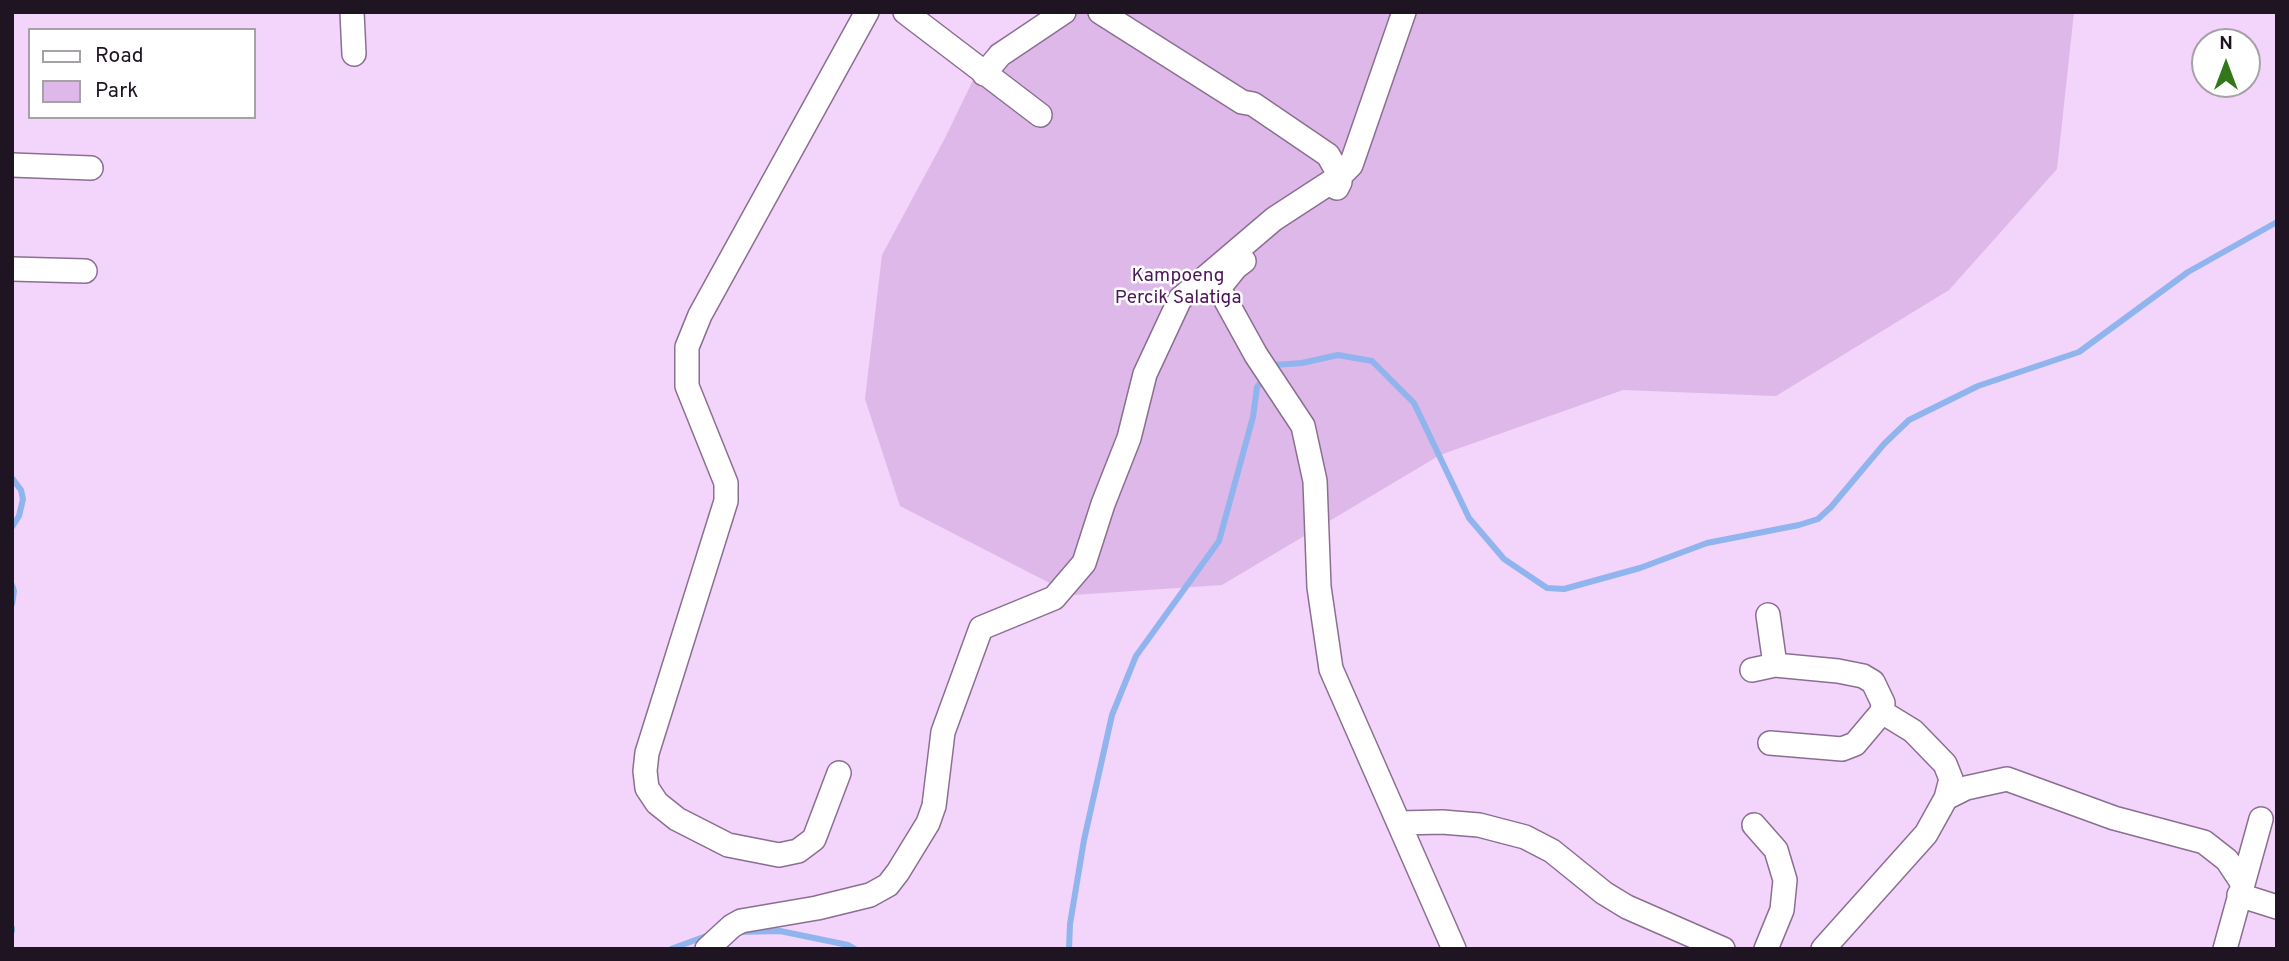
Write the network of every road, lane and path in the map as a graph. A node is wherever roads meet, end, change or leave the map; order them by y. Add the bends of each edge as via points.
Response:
1 (352, 12) edge
2 (867, 12) edge
3 (905, 12) edge
4 (1063, 12) edge
5 (1100, 12) edge
6 (1404, 12) edge
7 (354, 54) dead end
8 (984, 74) junction
9 (1040, 115) dead end
10 (12, 164) edge
11 (91, 168) dead end
12 (1340, 176) junction
13 (12, 269) edge
14 (85, 271) dead end
15 (1768, 615) dead end
16 (1774, 665) junction
17 (1752, 670) dead end
18 (1882, 712) junction
19 (1770, 743) dead end
20 (839, 773) dead end
21 (1946, 798) junction
22 (2261, 820) dead end
23 (1399, 823) junction
24 (1754, 825) dead end
25 (2241, 890) junction
26 (2277, 906) edge
27 (709, 947) edge
28 (1454, 949) edge
29 (1723, 949) edge
30 (1766, 949) edge
31 (1823, 949) edge
32 (2225, 949) edge

1 - 7 street
2 - 20 street via 700,315 687,347 687,386 726,482 726,501 645,771 647,788 657,803 677,818 727,845 779,855 798,851 814,839
3 - 8 street
4 - 8 street via 1000,55
5 - 12 street via 1241,102 1254,104 1276,118 1328,155
6 - 12 street via 1351,165
8 - 9 street
10 - 11 street
12 - 23 street via 1334,192 1236,267 1219,288 1303,426 1315,481 1319,587 1331,669
12 - 27 street via 1274,219 1180,299 1145,374 1129,438 1084,563 1054,598 981,628 943,732 934,806 888,885 870,895 732,926
13 - 14 street
15 - 16 street
16 - 17 street
16 - 18 street via 1863,676 1880,694
18 - 19 street via 1855,744 1842,749
18 - 21 street via 1913,731 1945,764 1951,779
21 - 25 street via 1966,788 2007,779 2114,818 2204,842 2227,860
21 - 31 street via 1926,834
22 - 25 street
23 - 28 street
23 - 29 street via 1479,825 1525,837 1552,851 1627,907
24 - 30 street via 1776,850 1785,880 1782,910
25 - 26 street
25 - 32 street

